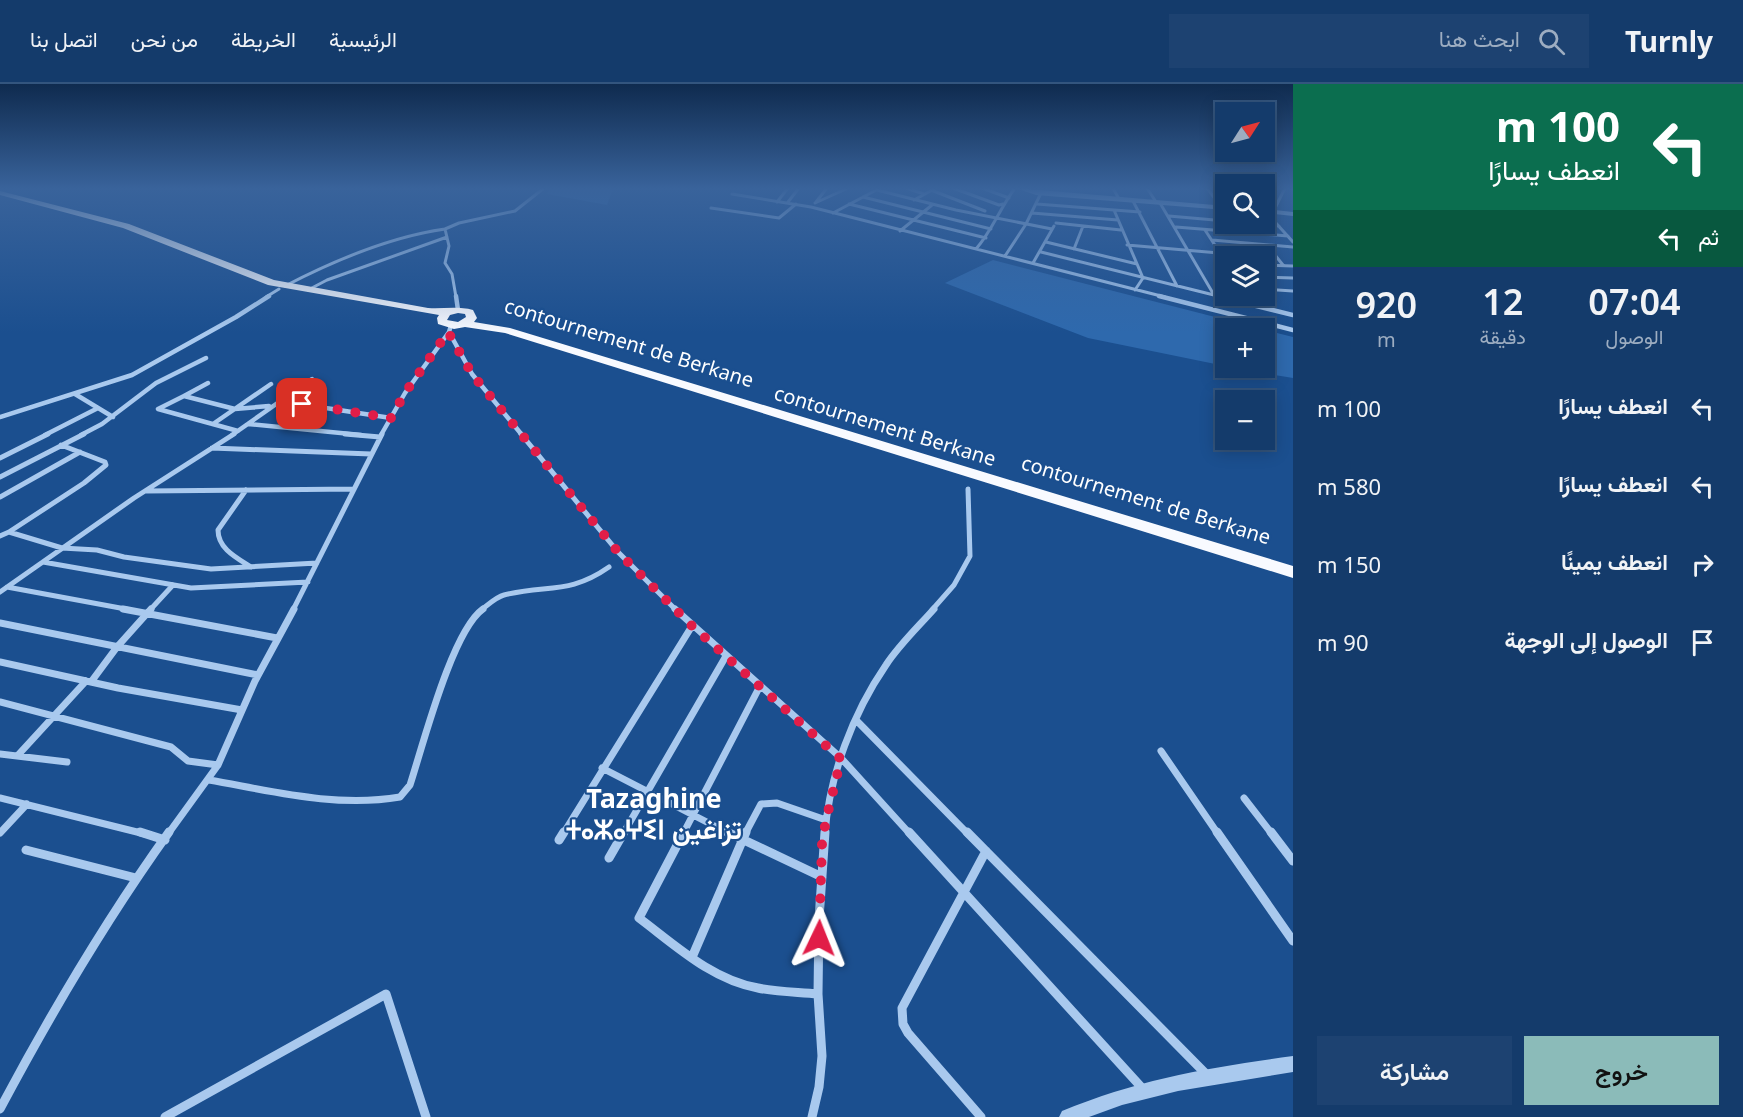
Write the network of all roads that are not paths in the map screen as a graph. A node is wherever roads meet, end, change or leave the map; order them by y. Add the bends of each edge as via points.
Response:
1 (140, 236) edge
2 (410, 236) edge
3 (922, 236) edge
4 (978, 236) edge
5 (1018, 236) edge
6 (1049, 236) edge
7 (1079, 236) edge
8 (1123, 236) edge
9 (1152, 236) edge
10 (1181, 236) edge
11 (1209, 236) edge
12 (1288, 236) edge
13 (447, 237) joint
14 (986, 238) joint
15 (1212, 240) junction
16 (1046, 242) junction
17 (1293, 242) edge
18 (1127, 245) junction
19 (1267, 245) junction
20 (1215, 246) edge
21 (1158, 247) junction
22 (1293, 247) edge
23 (976, 249) junction
24 (1074, 249) junction
25 (1189, 250) junction
26 (1041, 252) junction
27 (1215, 253) edge
28 (1005, 256) junction
29 (1033, 263) junction
30 (1137, 264) junction
31 (1275, 265) edge
32 (1282, 265) junction
33 (1293, 266) edge
34 (1275, 277) edge
35 (1143, 278) junction
36 (1293, 278) edge
37 (1177, 286) junction
38 (282, 287) junction
39 (308, 290) junction
40 (1135, 290) junction
41 (1275, 290) edge
42 (1293, 291) edge
43 (1214, 295) joint
44 (1259, 306) edge
45 (1293, 315) edge
46 (455, 320) junction
47 (1293, 330) edge
48 (206, 358) dead end
49 (312, 379) dead end
50 (208, 383) dead end
51 (271, 384) dead end
52 (74, 394) junction
53 (184, 396) junction
54 (280, 401) junction
55 (272, 406) junction
56 (98, 408) junction
57 (235, 409) junction
58 (0, 417) edge
59 (113, 417) junction
60 (391, 418) junction
61 (213, 424) junction
62 (248, 424) junction
63 (238, 431) junction
64 (380, 437) junction
65 (61, 446) junction
66 (211, 448) junction
67 (80, 453) junction
68 (371, 454) junction
69 (0, 458) edge
70 (0, 477) edge
71 (354, 489) junction
72 (968, 489) dead end
73 (246, 490) junction
74 (145, 491) junction
75 (0, 496) edge
76 (9, 531) junction
77 (0, 536) edge
78 (62, 548) junction
79 (43, 562) junction
80 (317, 562) junction
81 (1293, 565) edge
82 (251, 567) junction
83 (609, 567) dead end
84 (1293, 572) edge
85 (308, 582) junction
86 (173, 585) junction
87 (7, 587) junction
88 (0, 592) edge
89 (146, 614) junction
90 (0, 623) edge
91 (692, 626) junction
92 (277, 638) junction
93 (117, 647) junction
94 (726, 656) junction
95 (0, 662) edge
96 (258, 675) junction
97 (89, 681) junction
98 (760, 686) junction
99 (0, 702) edge
100 (242, 710) junction
101 (57, 716) junction
102 (856, 720) junction
103 (1161, 751) dead end
104 (0, 754) edge
105 (19, 754) junction
106 (841, 759) junction
107 (67, 762) dead end
108 (218, 765) junction
109 (602, 768) junction
110 (209, 780) junction
111 (645, 791) junction
112 (0, 798) edge
113 (1244, 798) dead end
114 (27, 804) junction
115 (692, 815) junction
116 (826, 820) junction
117 (0, 833) edge
118 (165, 840) junction
119 (559, 840) dead end
120 (742, 840) junction
121 (26, 850) dead end
122 (986, 851) junction
123 (609, 858) dead end
124 (1293, 861) edge
125 (822, 877) junction
126 (136, 878) junction
127 (964, 894) junction
128 (1293, 941) edge
129 (693, 955) junction
130 (818, 993) junction
131 (1293, 1064) edge
132 (1207, 1075) junction
133 (1145, 1091) junction
134 (0, 1109) edge
135 (165, 1117) edge
136 (426, 1117) edge
137 (812, 1117) edge
138 (981, 1117) edge
139 (1068, 1117) edge

1 - 38 highway, contournement Berkane via 241,278
2 - 38 street via 330,263
3 - 23 street
4 - 14 street
5 - 28 street
6 - 16 street
7 - 24 street
8 - 18 street
9 - 21 street
10 - 25 street
11 - 15 street
12 - 17 street
13 - 39 street
13 - 46 street via 445,263 452,274
14 - 23 street
15 - 19 street
15 - 20 street
16 - 24 street
16 - 26 street
18 - 21 street
18 - 30 street
19 - 22 street
19 - 32 street
21 - 25 street
21 - 37 street
23 - 28 street
24 - 30 street
25 - 27 street
25 - 43 street
26 - 29 street
26 - 35 street
28 - 29 street
29 - 40 street
30 - 35 street
31 - 32 street
32 - 33 street
34 - 36 street
35 - 37 street
35 - 40 street
37 - 43 street
38 - 39 highway, contournement de Berkane
38 - 46 highway, contournement Berkane
38 - 52 street via 144,370
39 - 46 highway, contournement de Berkane via 428,311
40 - 47 street
41 - 42 street
44 - 45 street
46 - 60 street
46 - 81 highway, contournement de Berkane
46 - 84 highway, contournement Berkane via 506,330
46 - 91 street via 478,382 618,552
48 - 59 street via 156,383
49 - 54 street
50 - 53 street
51 - 57 street
52 - 56 street
52 - 58 street
53 - 57 street
53 - 61 street via 160,406 159,410
54 - 55 street
54 - 60 street
55 - 57 street
55 - 62 street
56 - 59 street
56 - 69 street
57 - 61 street
59 - 65 street
60 - 64 street
61 - 63 street
62 - 63 street
62 - 64 street
63 - 66 street
64 - 68 street
65 - 67 street
65 - 70 street
66 - 68 street
66 - 74 street
67 - 75 street
67 - 76 street via 106,465
68 - 71 street
71 - 73 street
71 - 80 street
72 - 102 street via 971,543 963,572 886,665
73 - 74 street
73 - 82 street via 218,535 222,546
74 - 78 street
76 - 77 street
76 - 78 street
78 - 79 street
78 - 82 street via 211,569
79 - 86 street
79 - 87 street
80 - 82 street
80 - 85 street
83 - 110 street via 574,586 502,595 477,614 457,643 410,785 400,796 348,801
85 - 86 street via 203,588
85 - 92 street
86 - 89 street
87 - 88 street
87 - 89 street
89 - 92 street
89 - 93 street
90 - 93 street
91 - 94 street
91 - 109 street
92 - 96 street
93 - 96 street
93 - 97 street
94 - 98 street
94 - 111 street
95 - 97 street
96 - 100 street
97 - 100 street
97 - 101 street
98 - 106 street
98 - 115 street
99 - 101 street
100 - 108 street
101 - 105 street
101 - 108 street via 171,747 195,764
102 - 106 street
102 - 122 street
103 - 128 street
104 - 105 street
105 - 107 street
106 - 116 street
106 - 127 street
108 - 110 street
109 - 111 street
109 - 119 street
110 - 118 street
111 - 115 street
111 - 123 street
112 - 114 street
113 - 124 street
114 - 117 street
114 - 118 street
115 - 120 street
115 - 129 street via 639,918
116 - 120 street via 767,802 761,804
116 - 125 street
118 - 126 street
120 - 125 street
120 - 129 street
121 - 126 street
122 - 127 street
122 - 132 street
125 - 130 street
126 - 134 street via 47,1020
127 - 133 street
127 - 138 street via 901,1016 908,1033
129 - 130 street via 728,979 757,988
130 - 137 street via 822,1056
131 - 132 street
132 - 133 street
133 - 139 street via 1096,1104
135 - 136 street via 386,994

